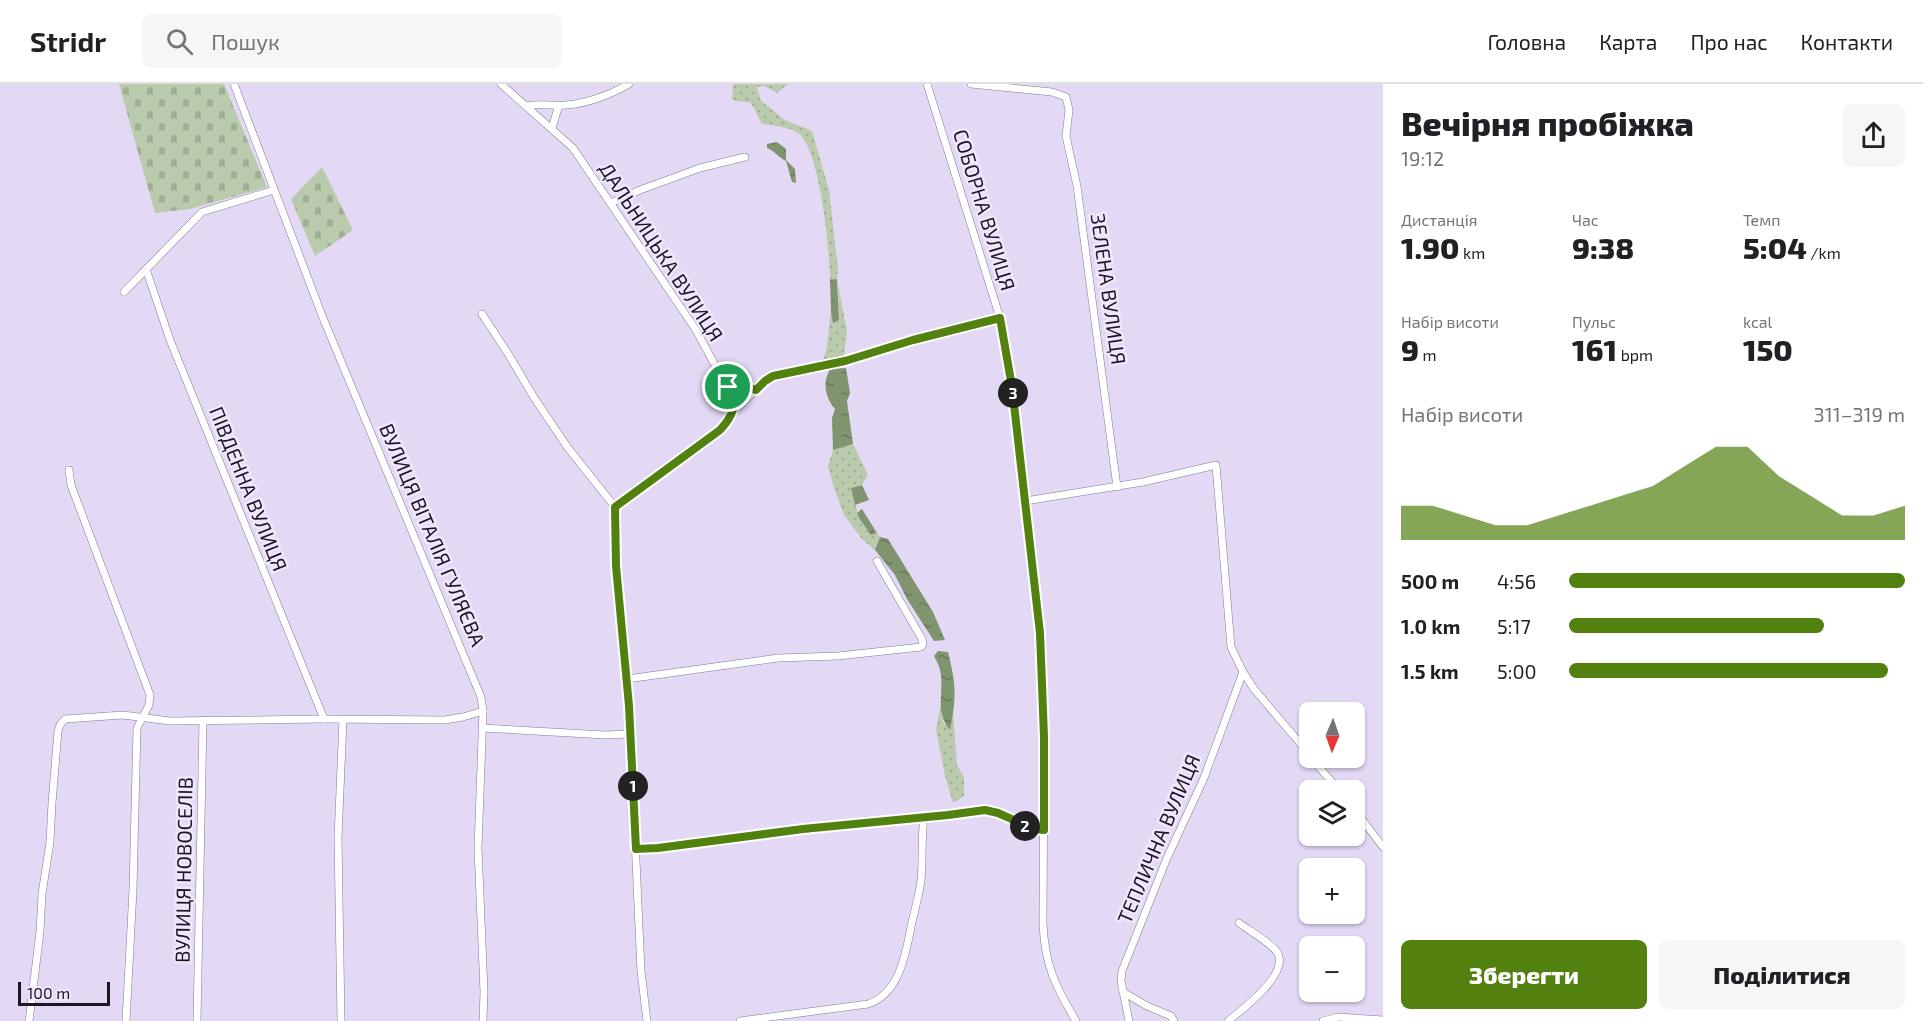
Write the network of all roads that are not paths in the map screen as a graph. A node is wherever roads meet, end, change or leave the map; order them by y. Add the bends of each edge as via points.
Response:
1 (234, 84) edge
2 (501, 84) edge
3 (629, 84) edge
4 (927, 84) edge
5 (971, 84) edge
6 (560, 105) junction
7 (528, 106) junction
8 (552, 128) junction
9 (745, 157) dead end
10 (274, 190) junction
11 (610, 203) junction
12 (146, 269) junction
13 (124, 292) dead end
14 (482, 314) dead end
15 (1000, 318) junction
16 (728, 387) junction
17 (756, 390) junction
18 (733, 412) junction
19 (69, 470) dead end
20 (1117, 487) junction
21 (1025, 501) junction
22 (615, 507) junction
23 (877, 561) dead end
24 (1243, 672) junction
25 (627, 680) junction
26 (483, 711) junction
27 (141, 719) junction
28 (324, 719) junction
29 (203, 720) junction
30 (343, 720) junction
31 (482, 728) junction
32 (630, 734) junction
33 (1299, 743) edge
34 (1320, 768) edge
35 (1330, 780) edge
36 (924, 817) junction
37 (1365, 823) edge
38 (1044, 830) junction
39 (1383, 847) edge
40 (636, 849) junction
41 (1239, 923) dead end
42 (1123, 992) junction
43 (1383, 1020) edge
44 (29, 1021) edge
45 (126, 1021) edge
46 (197, 1021) edge
47 (341, 1021) edge
48 (483, 1021) edge
49 (647, 1021) edge
50 (740, 1021) edge
51 (1076, 1021) edge
52 (1129, 1021) edge
53 (1174, 1021) edge
54 (1228, 1021) edge
55 (1323, 1021) edge

1 - 10 street, ВУЛИЦЯ ВІТАЛІЯ ГУЛЯЄВА
2 - 7 street, ДАЛЬНИЦЬКА ВУЛИЦЯ
3 - 6 street via 586,101
4 - 15 street, СОБОРНА ВУЛИЦЯ
5 - 20 street, ЗЕЛЕНА ВУЛИЦЯ via 1052,92 1066,97 1066,136 1077,186
6 - 7 street
6 - 8 street
7 - 8 street, ДАЛЬНИЦЬКА ВУЛИЦЯ
8 - 11 street, ДАЛЬНИЦЬКА ВУЛИЦЯ via 573,148
9 - 11 street via 700,168
10 - 12 street via 202,212
10 - 26 street, ВУЛИЦЯ ВІТАЛІЯ ГУЛЯЄВА via 322,318 481,697
11 - 16 street, ДАЛЬНИЦЬКА ВУЛИЦЯ via 696,330
12 - 13 street
12 - 28 street, ПІВДЕННА ВУЛИЦЯ via 170,340
14 - 22 street via 544,414
15 - 17 street via 845,361 773,376
15 - 21 street, СОБОРНА ВУЛИЦЯ
16 - 17 street
16 - 18 street, ДАЛЬНИЦЬКА ВУЛИЦЯ via 734,400
17 - 18 street
18 - 22 street via 720,430
19 - 27 street via 71,485 149,687 149,705
20 - 21 street
20 - 24 street via 1216,465 1231,647
21 - 38 street, СОБОРНА ВУЛИЦЯ via 1041,646
22 - 25 street via 616,566
23 - 25 street via 922,639 921,647 778,658
24 - 33 street
24 - 42 street, ТЕПЛИЧНА ВУЛИЦЯ via 1205,774 1125,963 1121,975
25 - 32 street
26 - 30 street via 445,720
26 - 31 street, ВУЛИЦЯ ВІТАЛІЯ ГУЛЯЄВА
27 - 29 street
27 - 44 street via 123,715 65,719 58,731 50,842
27 - 45 street via 137,728
28 - 29 street
28 - 30 street
29 - 46 street, ВУЛИЦЯ НОВОСЕЛІВ
30 - 47 street via 338,838
31 - 32 street
31 - 48 street, ВУЛИЦЯ ВІТАЛІЯ ГУЛЯЄВА via 478,848
32 - 40 street
34 - 35 street
36 - 38 street via 991,811
36 - 40 street
36 - 50 street via 921,884 904,957 887,991 868,1004
37 - 39 street
38 - 51 street, СОБОРНА ВУЛИЦЯ via 1046,955 1054,981
40 - 49 street
41 - 54 street via 1273,948 1279,964 1254,1001
42 - 52 street, ТЕПЛИЧНА ВУЛИЦЯ
42 - 53 street
43 - 55 street via 1338,1017

